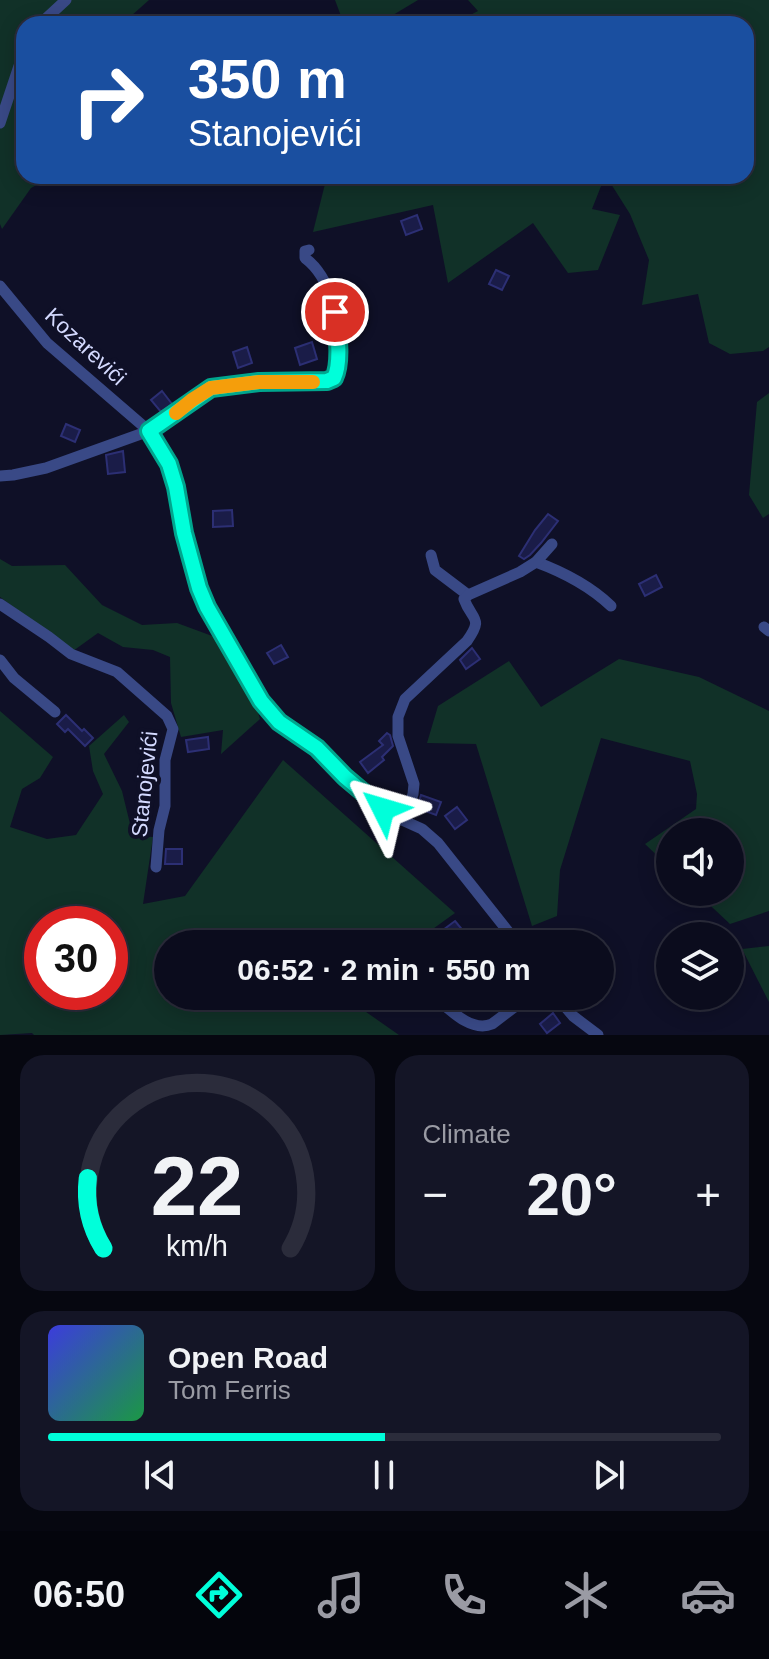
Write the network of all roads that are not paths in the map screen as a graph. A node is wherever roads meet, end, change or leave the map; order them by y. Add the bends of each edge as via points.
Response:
1 (66, 0) edge
2 (49, 16) edge
3 (16, 75) edge
4 (0, 123) edge
5 (309, 250) dead end
6 (0, 286) edge
7 (149, 431) junction
8 (0, 476) edge
9 (552, 544) dead end
10 (431, 555) dead end
11 (536, 562) junction
12 (468, 595) junction
13 (0, 604) edge
14 (611, 606) dead end
15 (0, 660) edge
16 (55, 712) dead end
17 (404, 820) junction
18 (156, 867) dead end
19 (507, 930) edge
20 (450, 1010) edge
21 (510, 1010) edge
22 (568, 1010) edge
23 (598, 1035) edge

1 - 2 street
3 - 4 street
5 - 7 street via 305,258 318,268 335,312 334,378 211,388
6 - 7 street, Kozarevići via 47,343
7 - 8 street via 46,468
7 - 17 street via 172,476 199,588 261,701 364,793
9 - 11 street
10 - 12 street via 435,570
11 - 12 street
11 - 14 street via 578,581
12 - 17 street via 464,599 475,629 405,699 398,717 398,736 414,784
13 - 18 street, Stanojevići via 71,654 117,672 167,716 173,729 165,760
15 - 16 street
17 - 19 street via 438,843
20 - 21 street via 486,1027
22 - 23 street

